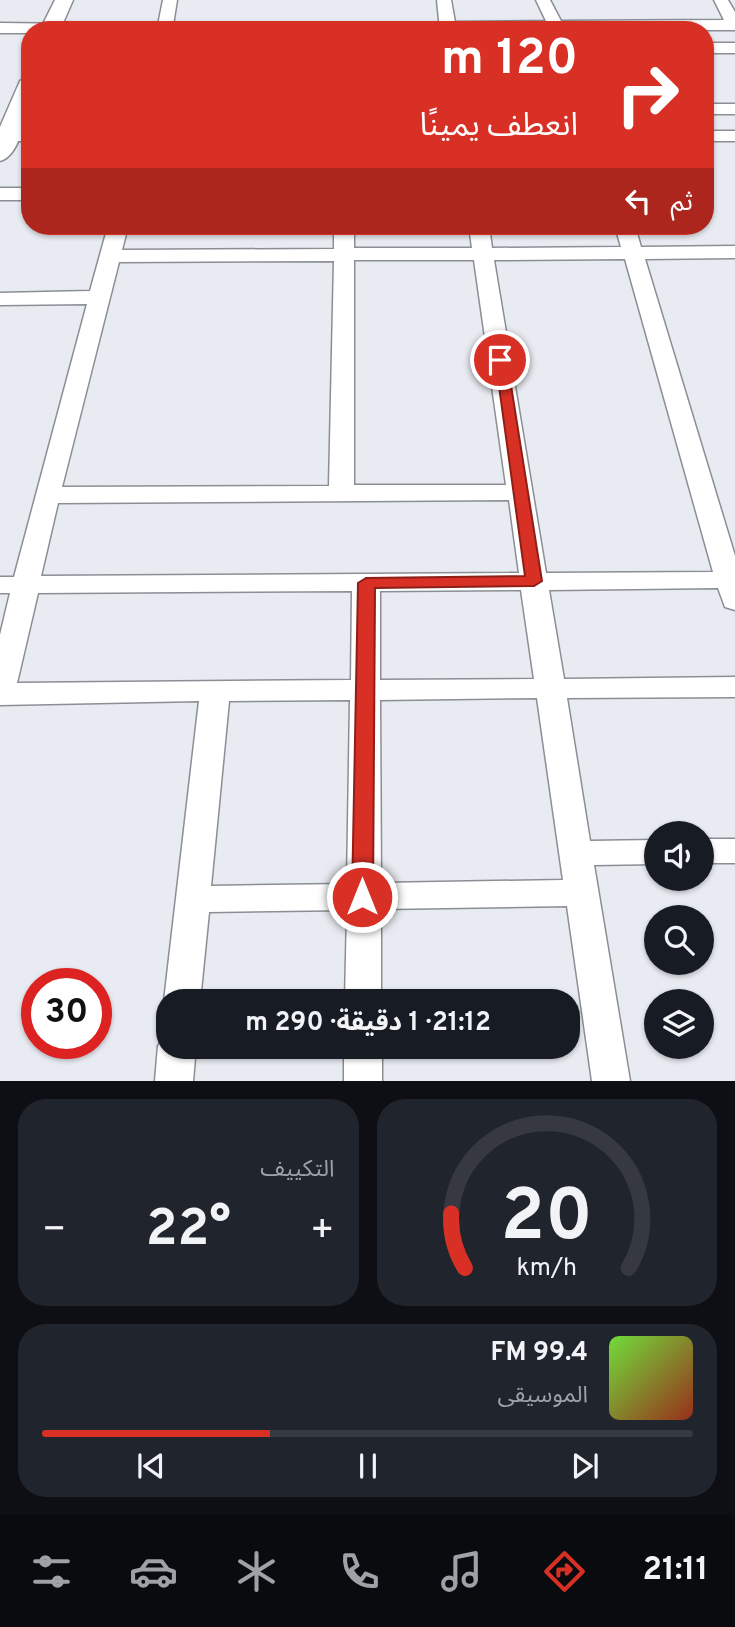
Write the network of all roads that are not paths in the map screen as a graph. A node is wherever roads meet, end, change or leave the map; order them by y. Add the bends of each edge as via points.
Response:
1 (64, 0) edge
2 (170, 0) edge
3 (444, 0) edge
4 (543, 0) edge
5 (721, 0) edge
6 (55, 21) edge
7 (166, 21) edge
8 (447, 21) edge
9 (554, 21) edge
10 (714, 24) edge
11 (735, 24) edge
12 (0, 28) edge
13 (21, 28) edge
14 (714, 48) edge
15 (735, 48) edge
16 (21, 103) edge
17 (714, 109) edge
18 (735, 109) edge
19 (714, 136) edge
20 (735, 136) edge
21 (21, 138) edge
22 (2, 142) edge
23 (0, 194) edge
24 (21, 194) edge
25 (116, 235) edge
26 (344, 235) edge
27 (480, 235) edge
28 (628, 235) edge
29 (735, 252) edge
30 (634, 253) junction
31 (483, 254) junction
32 (344, 255) junction
33 (110, 256) junction
34 (99, 297) junction
35 (0, 299) edge
36 (520, 492) junction
37 (47, 495) junction
38 (341, 495) junction
39 (534, 581) junction
40 (366, 583) junction
41 (13, 585) edge
42 (733, 587) edge
43 (735, 687) edge
44 (364, 688) junction
45 (550, 689) junction
46 (215, 692) junction
47 (0, 694) edge
48 (714, 851) edge
49 (735, 851) edge
50 (644, 852) edge
51 (576, 853) junction
52 (582, 893) junction
53 (362, 897) junction
54 (194, 899) junction
55 (184, 989) edge
56 (363, 989) edge
57 (176, 1059) edge
58 (363, 1059) edge
59 (174, 1081) edge
60 (363, 1081) edge
61 (611, 1081) edge

1 - 6 main road
2 - 7 street
3 - 8 street
4 - 9 street
5 - 11 street
10 - 11 street
12 - 13 street
14 - 15 street
16 - 22 main road
17 - 18 street
19 - 20 street
21 - 22 street
23 - 24 street
25 - 33 street
26 - 32 street
27 - 31 street
28 - 30 street
29 - 30 street
30 - 31 street
30 - 42 street
31 - 32 street
31 - 36 street
32 - 33 street
32 - 38 street
33 - 34 street
34 - 35 street
34 - 37 street
36 - 38 street
36 - 39 street
37 - 38 street
37 - 41 street
39 - 40 street
39 - 42 street
39 - 45 street
40 - 41 street
40 - 44 street
41 - 47 street
43 - 45 street
44 - 45 street
44 - 46 street
44 - 53 street
45 - 51 street
46 - 47 street
46 - 54 street
48 - 49 street
50 - 51 street
51 - 52 street
52 - 53 street
52 - 61 street
53 - 54 street
53 - 56 street
54 - 55 street
57 - 59 street
58 - 60 street

